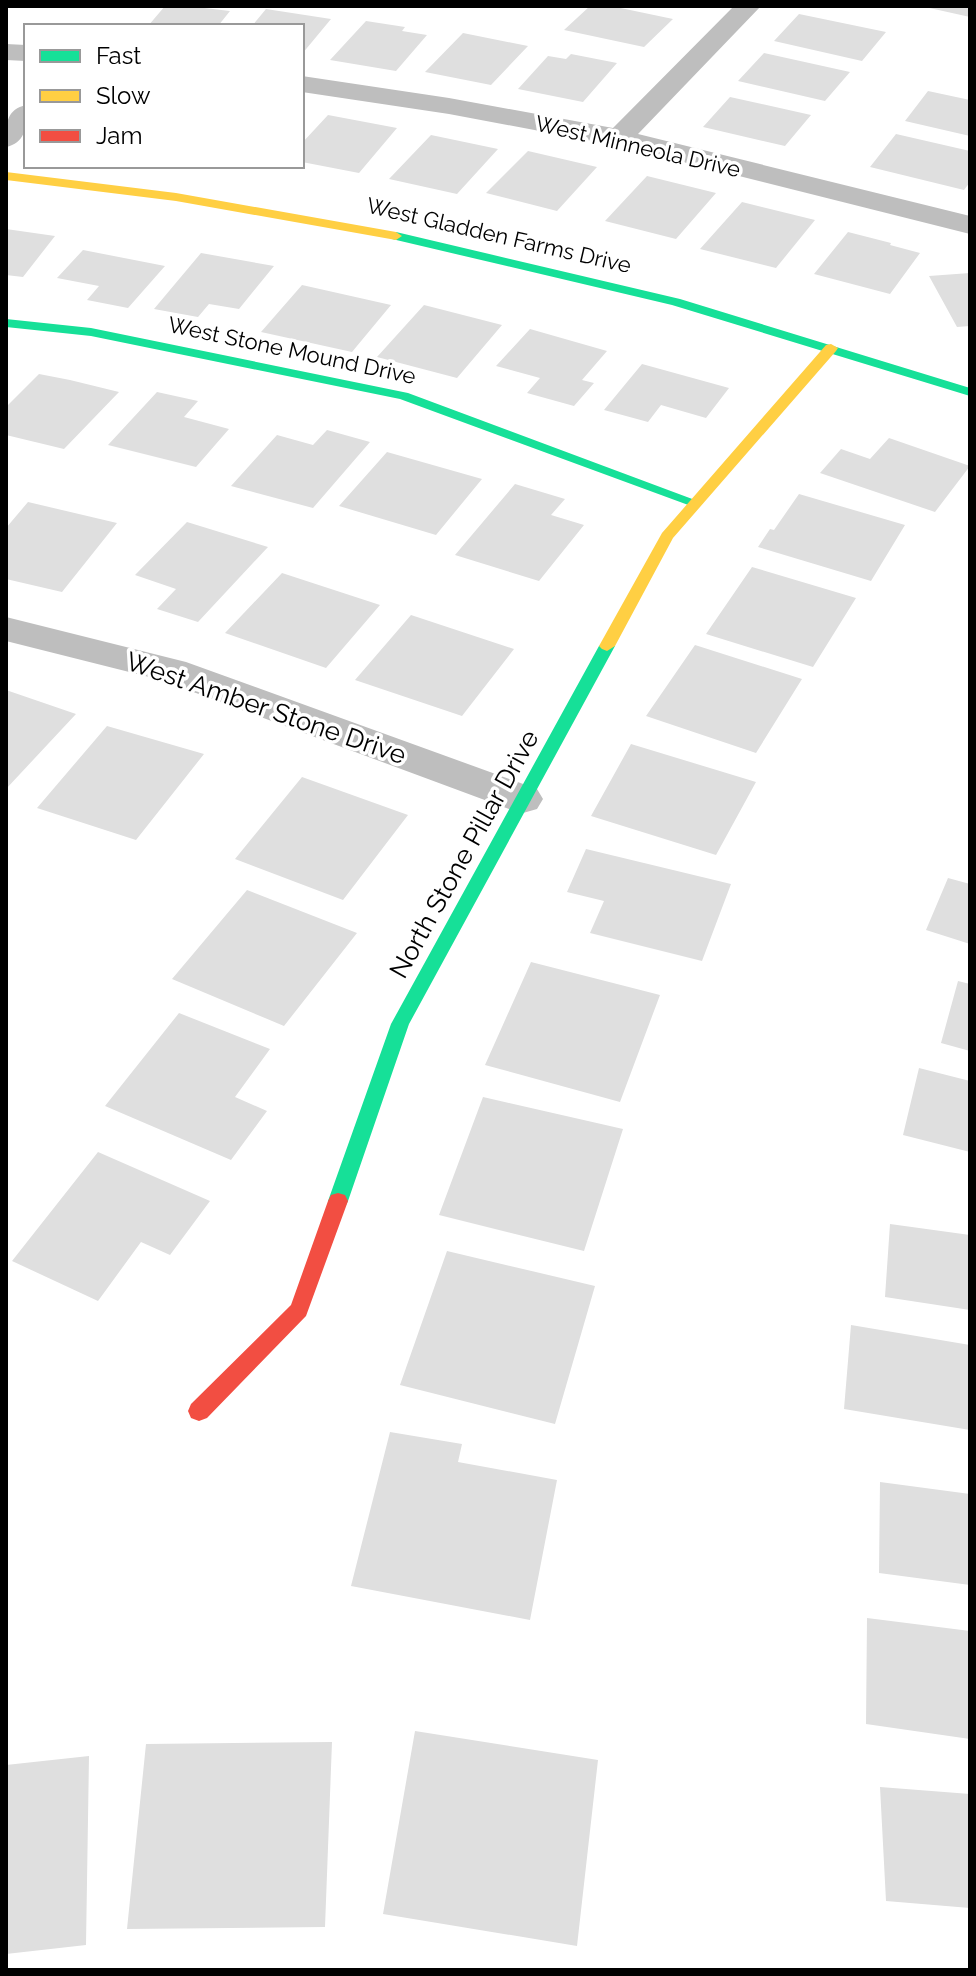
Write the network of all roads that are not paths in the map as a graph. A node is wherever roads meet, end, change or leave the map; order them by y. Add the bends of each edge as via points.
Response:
1 (748, 6) edge
2 (304, 84) edge
3 (24, 116) edge
4 (619, 138) junction
5 (6, 139) edge
6 (6, 176) edge
7 (970, 225) edge
8 (6, 323) edge
9 (831, 348) junction
10 (970, 392) edge
11 (696, 503) junction
12 (6, 629) edge
13 (523, 799) junction
14 (199, 1411) dead end

1 - 4 street
2 - 4 street, West Minneola Drive
3 - 5 street
4 - 7 street, West Minneola Drive
6 - 9 street, West Gladden Farms Drive via 109,186 351,226 552,268
8 - 11 street, West Stone Mound Drive via 91,332 403,396
9 - 10 street, West Gladden Farms Drive
9 - 11 street, North Stone Pillar Drive
11 - 13 street, North Stone Pillar Drive via 667,536
12 - 13 street, West Amber Stone Drive via 173,671
13 - 14 street, North Stone Pillar Drive via 400,1024 299,1310

